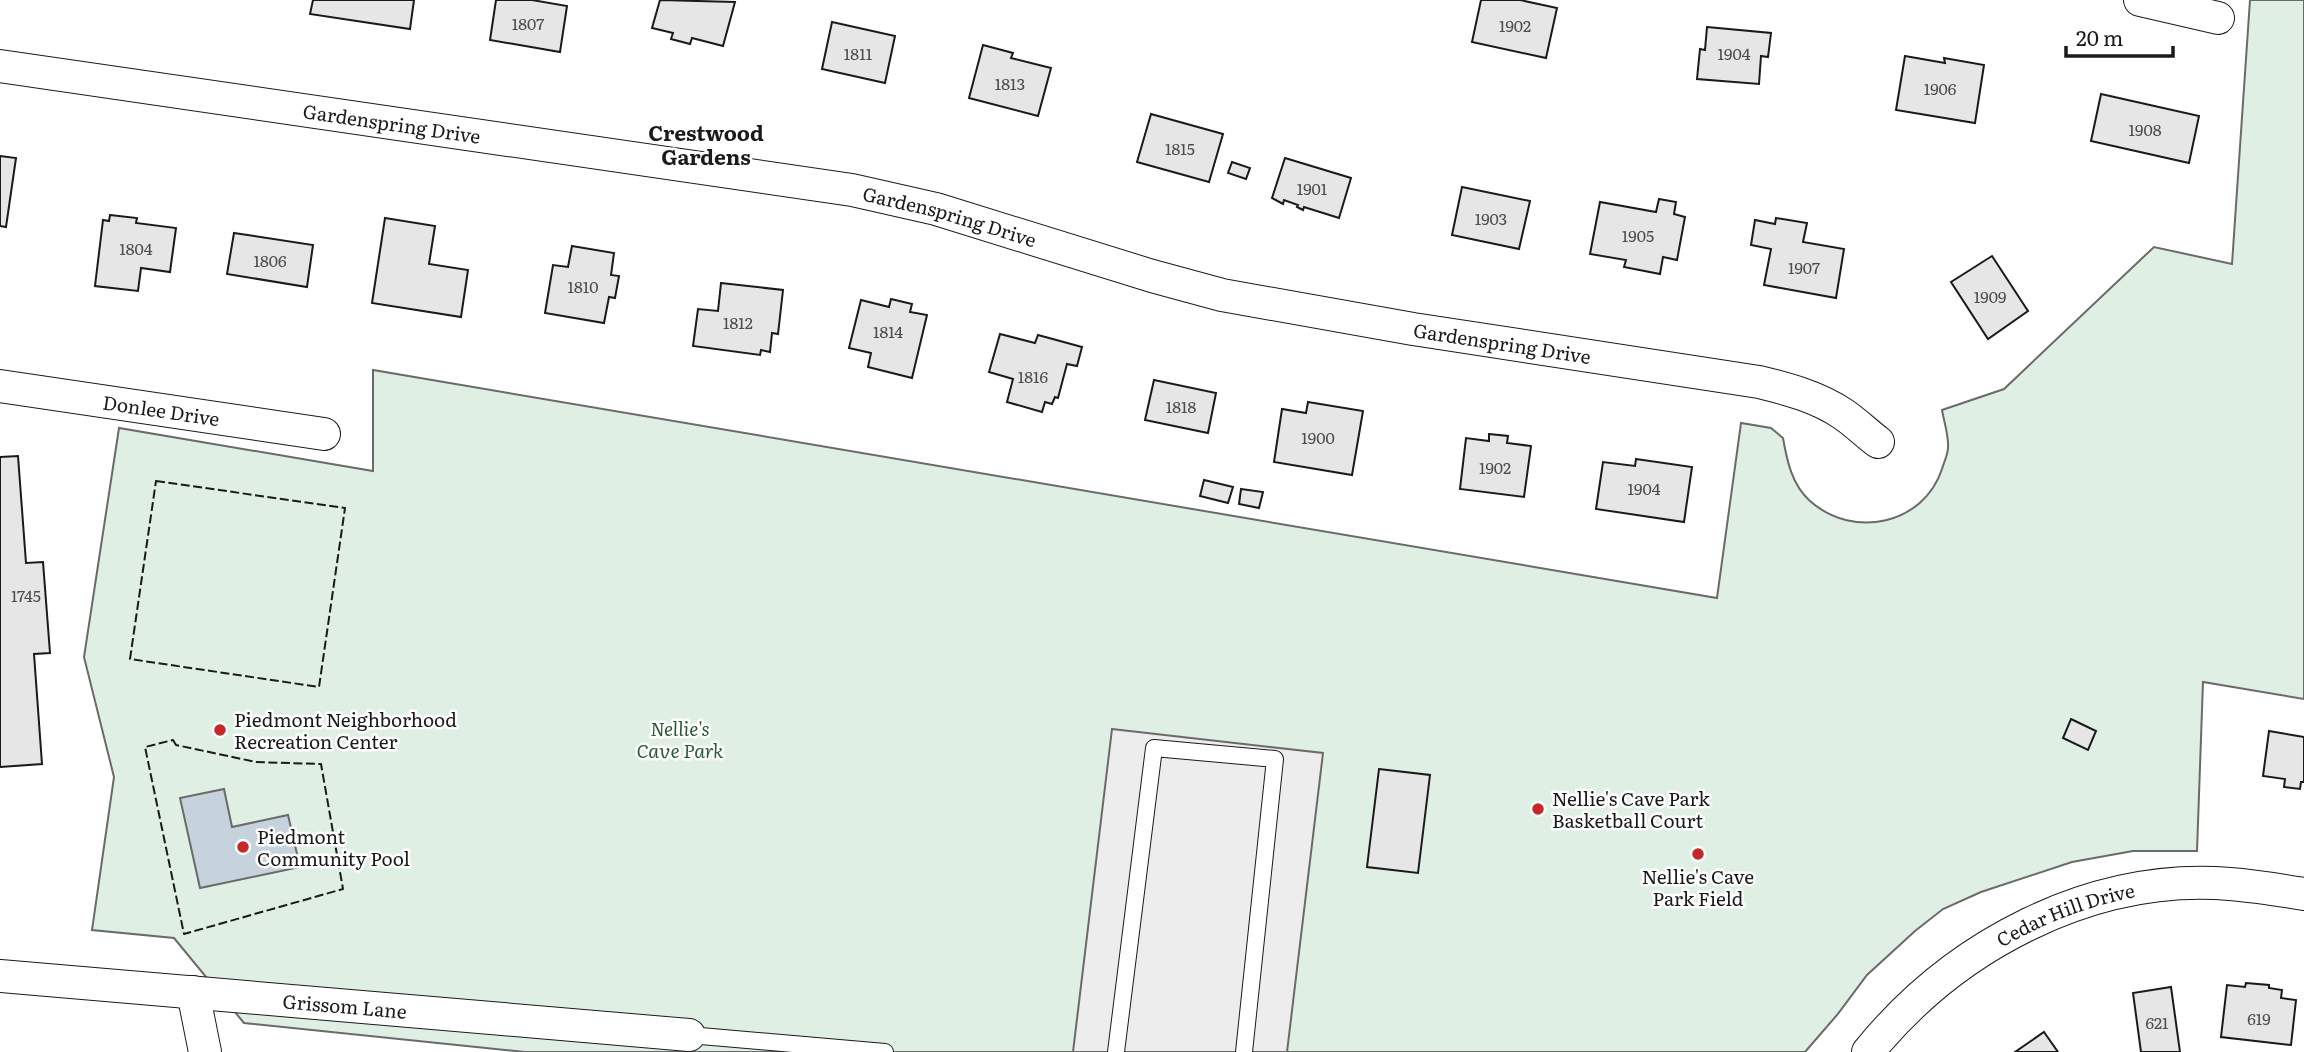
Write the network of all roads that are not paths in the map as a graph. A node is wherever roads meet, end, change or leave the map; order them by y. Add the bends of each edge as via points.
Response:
1 (2140, 0) edge
2 (2218, 18) dead end
3 (0, 66) edge
4 (0, 386) edge
5 (324, 434) dead end
6 (1878, 442) dead end
7 (2304, 894) edge
8 (0, 976) edge
9 (193, 992) junction
10 (689, 1035) joint
11 (205, 1052) edge
12 (886, 1052) edge
13 (1116, 1052) edge
14 (1244, 1052) edge
15 (1868, 1052) edge

1 - 2 street
3 - 6 street, Gardenspring Drive via 852,190 936,209 1222,295 1759,382 1827,405
4 - 5 street, Donlee Drive
7 - 15 street, Cedar Hill Drive via 2229,883 2191,884 2129,891 2069,907 2011,932 1968,958 1899,1016
8 - 9 street, Grissom Lane
9 - 10 street, Grissom Lane
9 - 11 street
10 - 12 lane
13 - 14 lane via 1154,748 1275,760

